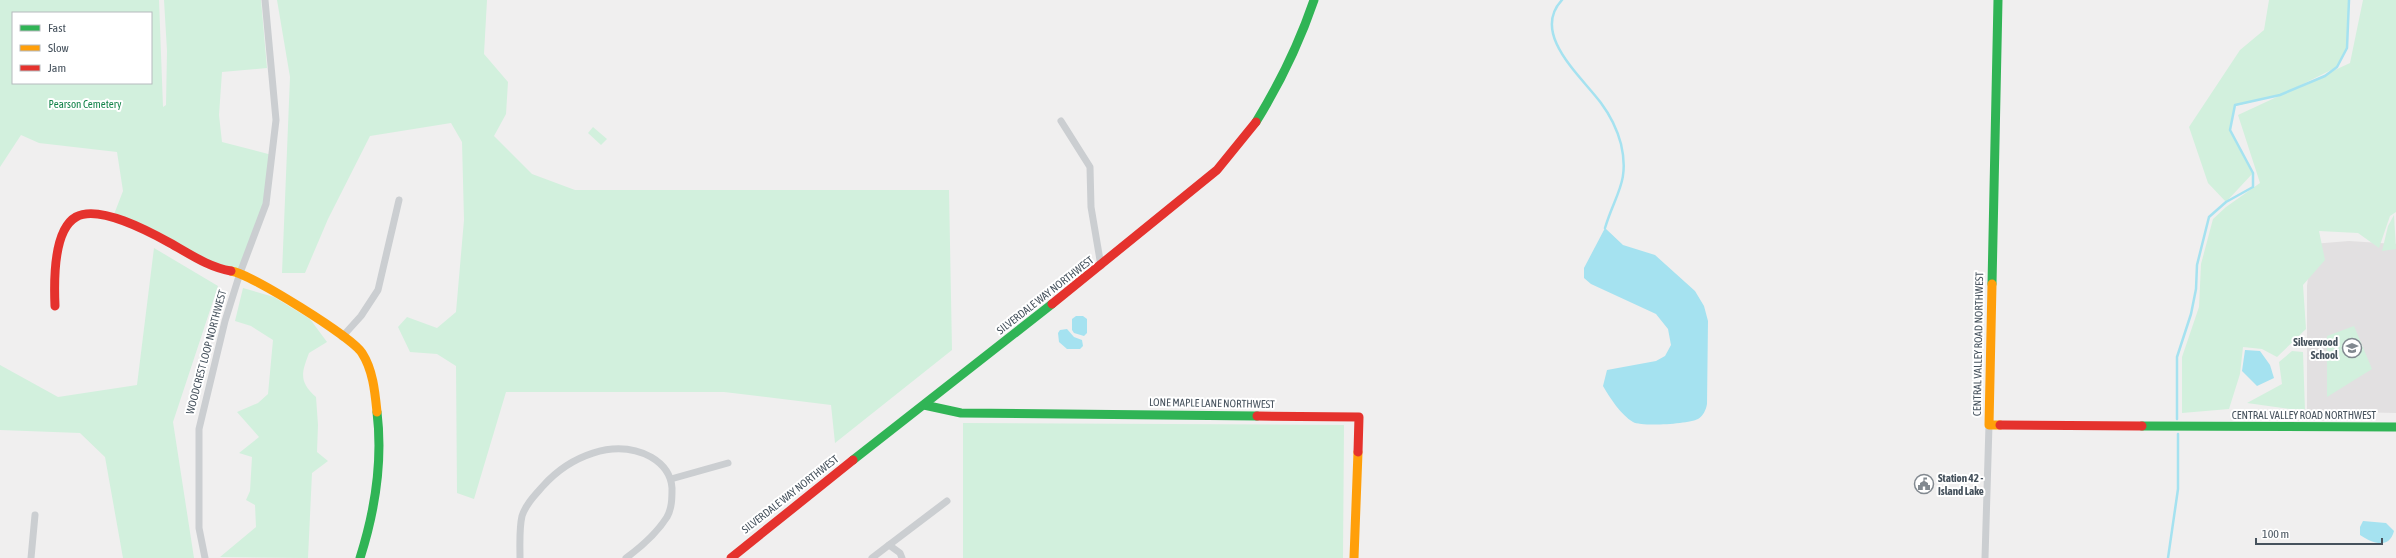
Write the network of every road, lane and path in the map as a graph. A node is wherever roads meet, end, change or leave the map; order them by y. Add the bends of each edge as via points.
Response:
1 (265, 0) edge
2 (1314, 0) edge
3 (1998, 0) edge
4 (1061, 121) dead end
5 (399, 200) dead end
6 (1101, 266) junction
7 (240, 273) junction
8 (55, 306) dead end
9 (342, 337) junction
10 (924, 405) junction
11 (1989, 425) junction
12 (2396, 427) edge
13 (728, 463) dead end
14 (671, 479) junction
15 (947, 500) dead end
16 (35, 515) dead end
17 (889, 545) junction
18 (31, 558) edge
19 (205, 558) edge
20 (360, 558) edge
21 (520, 558) edge
22 (626, 558) edge
23 (731, 558) edge
24 (872, 558) edge
25 (902, 558) edge
26 (1354, 558) edge
27 (1985, 558) edge

1 - 7 street, WOODCREST LOOP NORTHWEST via 276,120 266,204
2 - 6 main road, SILVERDALE WAY NORTHWEST via 1301,38 1279,85 1239,146 1204,182
3 - 11 main road, CENTRAL VALLEY ROAD NORTHWEST
4 - 6 street via 1090,167 1091,207
5 - 9 street via 378,290 361,316
6 - 10 main road, SILVERDALE WAY NORTHWEST
7 - 8 main road via 213,268 186,251 113,217 87,212 75,218 57,250 53,283
7 - 9 main road via 291,301
7 - 19 street, WOODCREST LOOP NORTHWEST via 225,321 199,428 199,528
9 - 20 main road via 360,350 368,365 378,418 378,481 375,505
10 - 23 main road, SILVERDALE WAY NORTHWEST
10 - 26 main road, LONE MAPLE LANE NORTHWEST via 961,413 1359,417
11 - 12 main road, CENTRAL VALLEY ROAD NORTHWEST
11 - 27 street
13 - 14 street
14 - 21 street via 658,461 641,452 624,448 607,449 581,457 551,477 525,510 521,523
14 - 22 street via 672,498 667,517 650,537
15 - 17 street
16 - 18 street
17 - 24 street
17 - 25 street via 900,553

